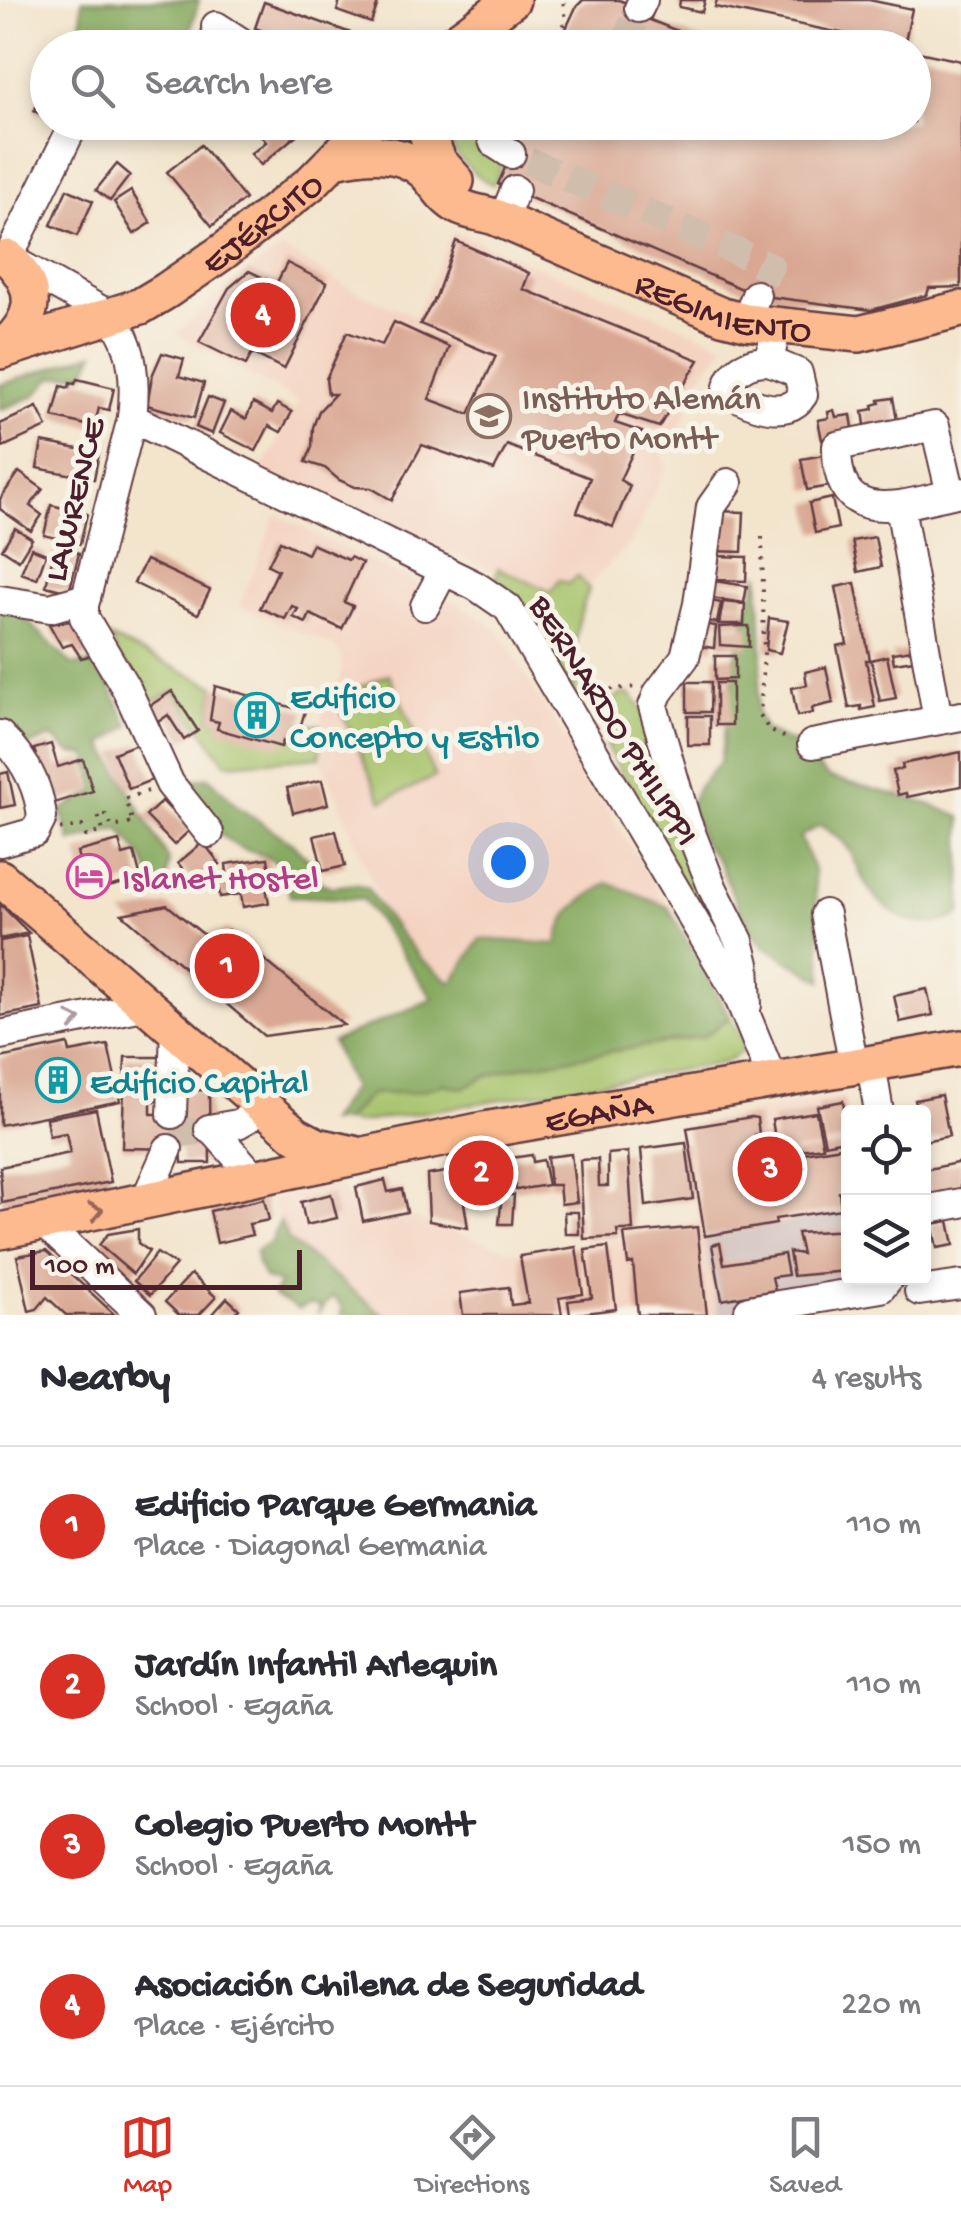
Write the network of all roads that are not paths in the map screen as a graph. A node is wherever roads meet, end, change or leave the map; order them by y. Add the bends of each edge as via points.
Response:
1 (512, 0) edge
2 (216, 26) dead end
3 (222, 30) edge
4 (472, 30) edge
5 (65, 140) edge
6 (354, 140) edge
7 (416, 140) edge
8 (430, 140) edge
9 (493, 140) edge
10 (511, 154) tunnel mouth
11 (335, 160) junction
12 (439, 162) junction
13 (504, 209) junction
14 (4, 256) edge
15 (961, 309) edge
16 (760, 314) junction
17 (123, 317) junction
18 (0, 351) edge
19 (769, 362) dead end
20 (0, 370) edge
21 (132, 418) junction
22 (728, 482) dead end
23 (956, 493) edge
24 (900, 506) junction
25 (444, 570) junction
26 (0, 586) edge
27 (86, 598) junction
28 (0, 600) edge
29 (425, 606) dead end
30 (950, 718) edge
31 (0, 736) edge
32 (799, 742) road end
33 (210, 832) dead end
34 (0, 842) edge
35 (0, 878) edge
36 (825, 914) dead end
37 (148, 1005) junction
38 (746, 1011) junction
39 (175, 1028) junction
40 (0, 1035) edge
41 (961, 1048) edge
42 (862, 1065) junction
43 (773, 1081) junction
44 (876, 1105) edge
45 (172, 1114) dead end
46 (281, 1120) junction
47 (409, 1145) junction
48 (168, 1149) dead end
49 (370, 1154) junction
50 (261, 1178) junction
51 (145, 1201) junction
52 (961, 1204) edge
53 (931, 1209) edge
54 (43, 1222) junction
55 (0, 1231) edge
56 (883, 1285) edge
57 (961, 1285) edge
58 (921, 1294) edge
59 (749, 1310) dead end
60 (142, 1315) edge

1 - 4 main road
2 - 3 street
5 - 14 street
6 - 11 main road, EJÉRCITO
7 - 12 main road, REGIMIENTO
8 - 12 main road, REGIMIENTO
9 - 10 street
11 - 13 main road, REGIMIENTO via 402,158 458,206
11 - 17 main road, EJÉRCITO via 224,251
12 - 13 main road, REGIMIENTO
13 - 16 main road, REGIMIENTO via 722,316
14 - 17 street
14 - 18 main road via 28,281 31,300 21,329
15 - 16 main road, REGIMIENTO via 859,334
16 - 19 street
17 - 18 main road, EJÉRCITO
17 - 20 main road, EJÉRCITO
17 - 21 street, LAWRENCE
21 - 25 street, BERNARDO PHILIPPI
21 - 27 street, LAWRENCE
22 - 38 street via 710,507 691,640 654,706 686,820 740,941
23 - 24 street
23 - 24 street via 934,426 837,446 845,492 871,504
24 - 30 street
25 - 29 street
25 - 38 street, BERNARDO PHILIPPI via 508,608
26 - 27 street via 38,598
27 - 28 street via 50,608
27 - 33 street, LAWRENCE via 84,617 170,784
30 - 32 street
31 - 34 street via 33,779 42,818 35,832
35 - 37 main road
36 - 42 street
37 - 39 main road
40 -> 37 street
38 - 43 street, BERNARDO PHILIPPI
39 - 45 street
39 - 46 main road
41 - 42 main road, EGAÑA
42 - 43 main road, EGAÑA
42 - 44 street
43 - 47 main road, EGAÑA
46 - 47 main road via 330,1138
46 - 49 main road via 328,1150
46 - 50 main road via 298,1146 294,1161
46 - 50 street via 211,1129
47 - 49 main road, EGAÑA
48 - 51 street
49 - 50 main road, EGAÑA
50 - 51 main road, EGAÑA
54 -> 51 main road, EGAÑA
52 - 53 street
54 - 55 main road, EGAÑA
54 - 60 street
56 - 59 street
57 - 58 street

